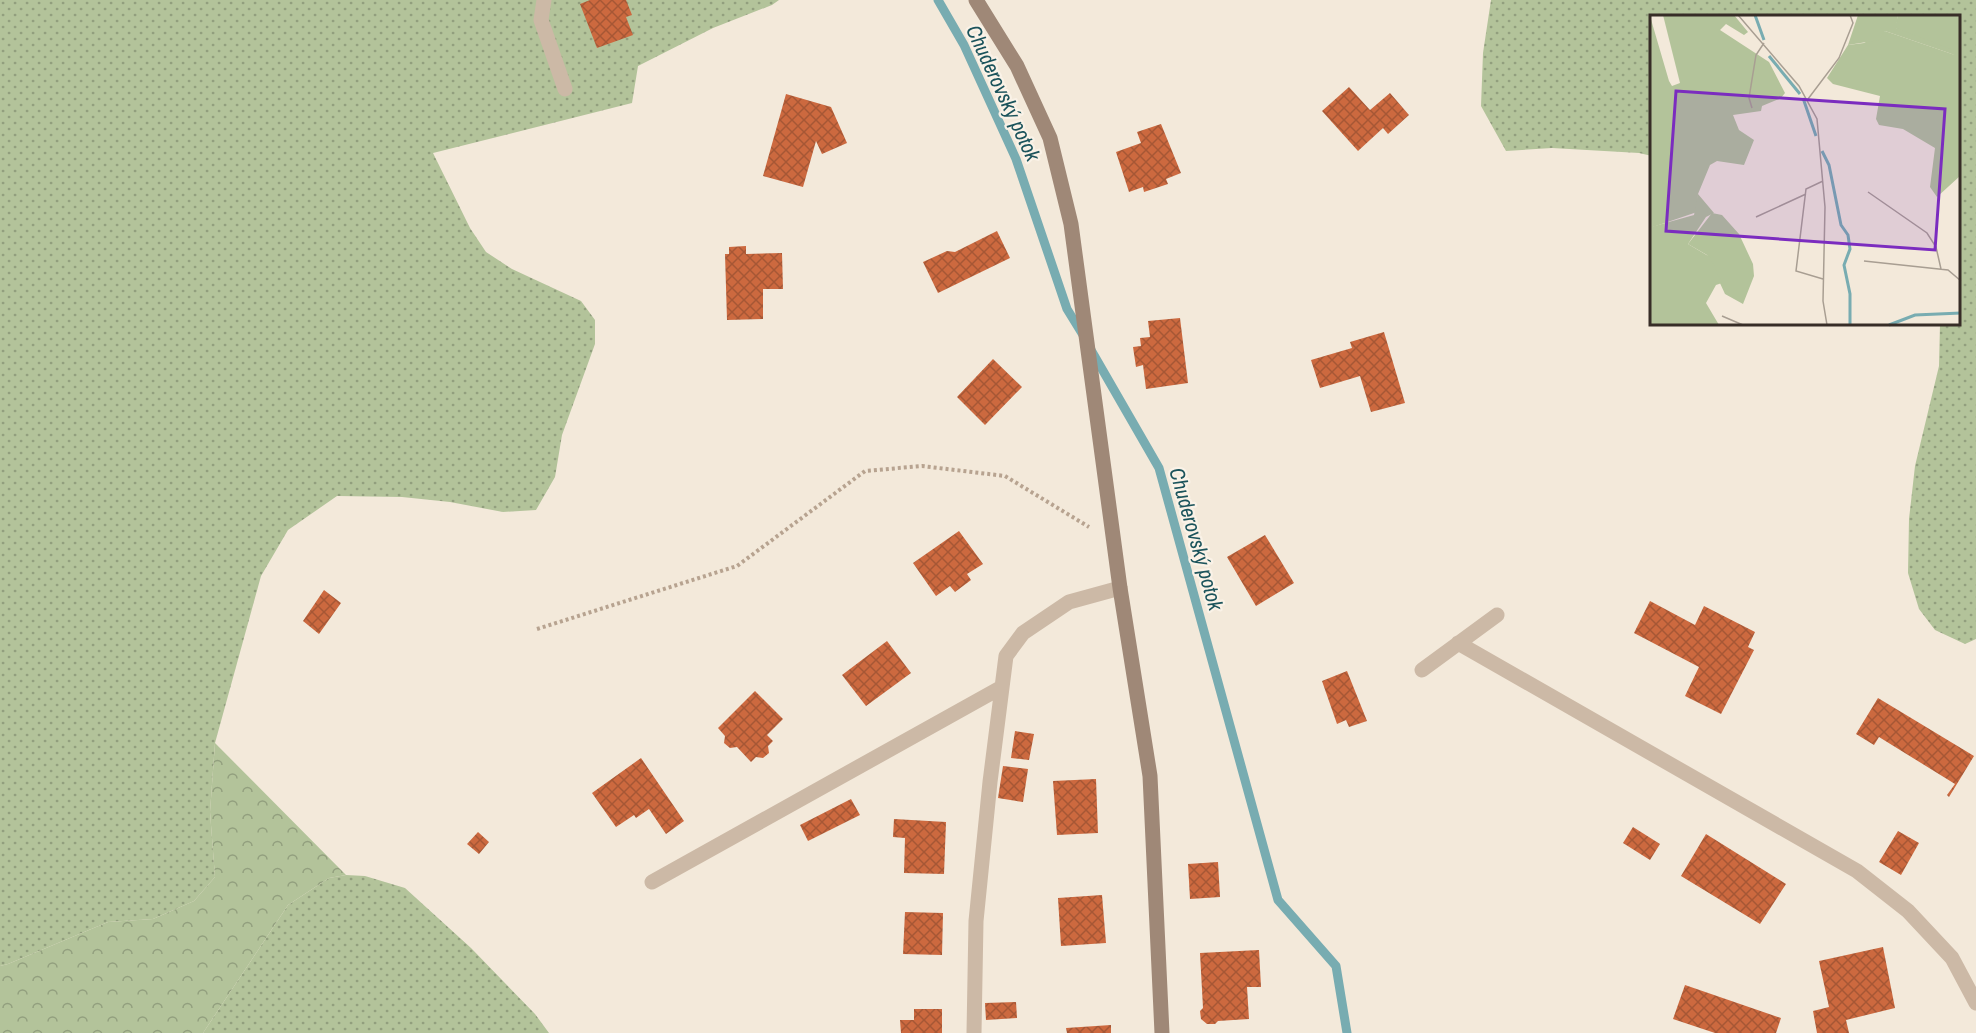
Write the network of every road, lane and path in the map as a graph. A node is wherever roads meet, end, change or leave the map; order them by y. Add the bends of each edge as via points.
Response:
1 (544, 0) edge
2 (976, 0) edge
3 (565, 88) dead end
4 (1113, 541) junction
5 (1120, 588) junction
6 (1497, 615) dead end
7 (537, 629) dead end
8 (1458, 643) junction
9 (1422, 669) dead end
10 (1002, 687) junction
11 (652, 882) dead end
12 (1976, 1003) edge
13 (974, 1033) edge
14 (1162, 1033) edge

1 - 3 street via 541,20
2 - 4 street via 1017,66 1050,138 1071,224
4 - 5 street
4 - 7 path via 1005,476 922,466 866,471 737,566
5 - 10 street via 1069,602 1023,633 1006,657
5 - 14 street via 1150,776
6 - 8 street
8 - 9 street
8 - 12 street via 1857,871 1908,911 1952,958
10 - 11 street
10 - 13 street via 976,921

